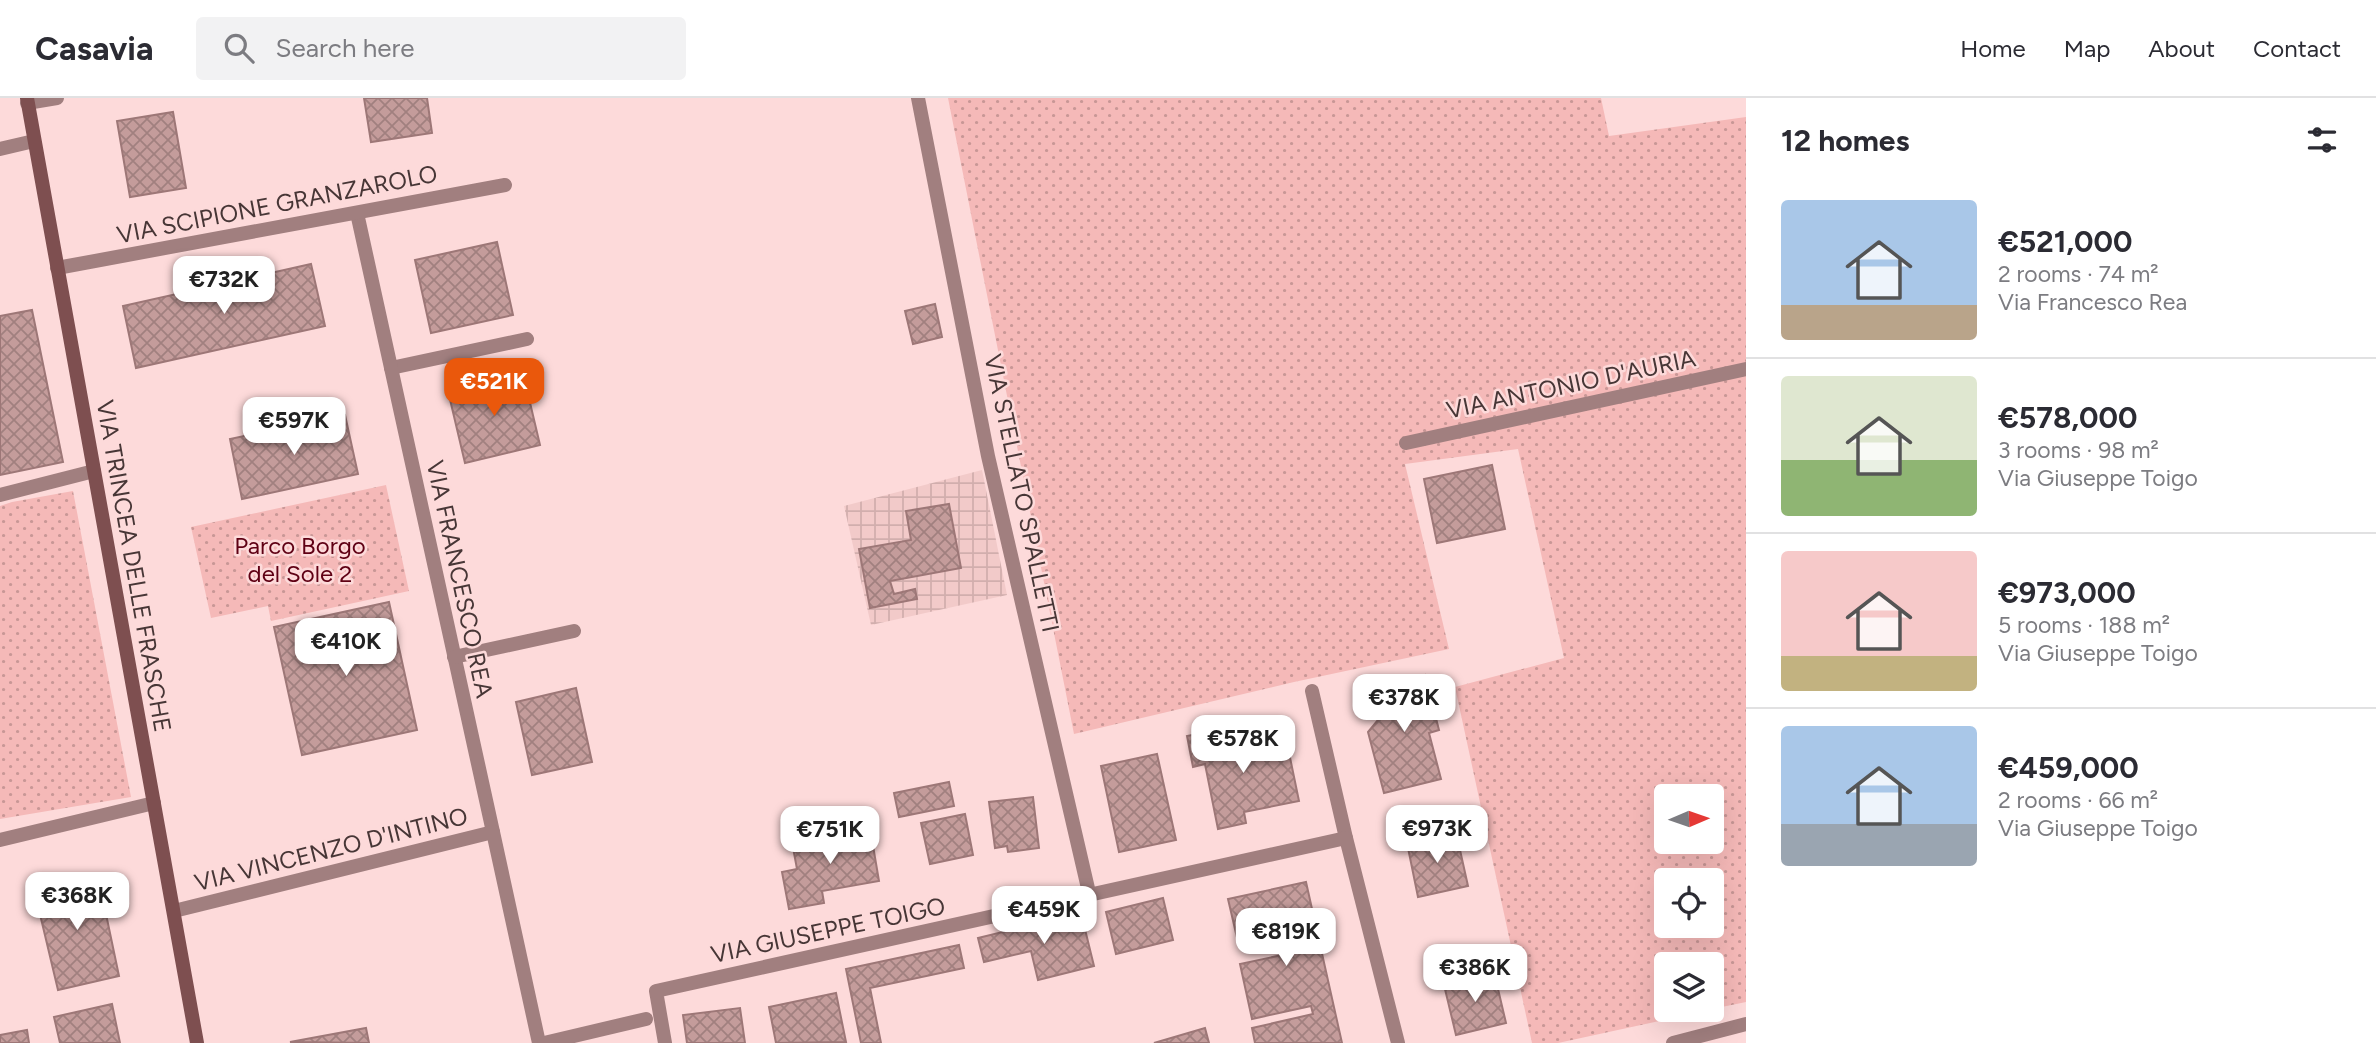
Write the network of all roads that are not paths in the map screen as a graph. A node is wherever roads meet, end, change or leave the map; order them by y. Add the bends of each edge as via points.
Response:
1 (57, 98) edge
2 (918, 98) edge
3 (27, 100) edge
4 (34, 141) junction
5 (0, 149) edge
6 (505, 185) dead end
7 (357, 213) junction
8 (57, 268) junction
9 (527, 339) dead end
10 (391, 368) junction
11 (1746, 369) edge
12 (1406, 443) dead end
13 (94, 471) junction
14 (0, 495) edge
15 (574, 631) dead end
16 (454, 657) junction
17 (1312, 691) dead end
18 (154, 803) junction
19 (493, 832) junction
20 (1346, 838) junction
21 (0, 840) edge
22 (1090, 897) junction
23 (174, 911) junction
24 (646, 1019) dead end
25 (1746, 1024) edge
26 (197, 1043) edge
27 (542, 1043) edge
28 (666, 1043) edge
29 (1398, 1043) edge
30 (1673, 1043) edge

1 - 3 street
2 - 22 street, VIA STELLATO SPALLETTI via 988,456
3 - 4 street, VIA TRINCEA DELLE FRASCHE
4 - 5 street
4 - 8 street, VIA TRINCEA DELLE FRASCHE
6 - 7 street, VIA SCIPIONE GRANZAROLO
7 - 8 street, VIA SCIPIONE GRANZAROLO
7 - 10 street, VIA FRANCESCO REA
8 - 13 street, VIA TRINCEA DELLE FRASCHE
9 - 10 street
10 - 16 street, VIA FRANCESCO REA
11 - 12 street, VIA ANTONIO D'AURIA
13 - 14 street
13 - 18 street, VIA TRINCEA DELLE FRASCHE
15 - 16 street
16 - 19 street, VIA FRANCESCO REA
17 - 20 street
18 - 21 street
18 - 23 street, VIA TRINCEA DELLE FRASCHE
19 - 23 street, VIA VINCENZO D'INTINO
19 - 27 street, VIA VINCENZO D'INTINO
20 - 22 street, VIA GIUSEPPE TOIGO
20 - 29 street
22 - 28 street, VIA GIUSEPPE TOIGO via 656,991
23 - 26 street, VIA TRINCEA DELLE FRASCHE
24 - 27 street, VIA VINCENZO D'INTINO
25 - 30 street

